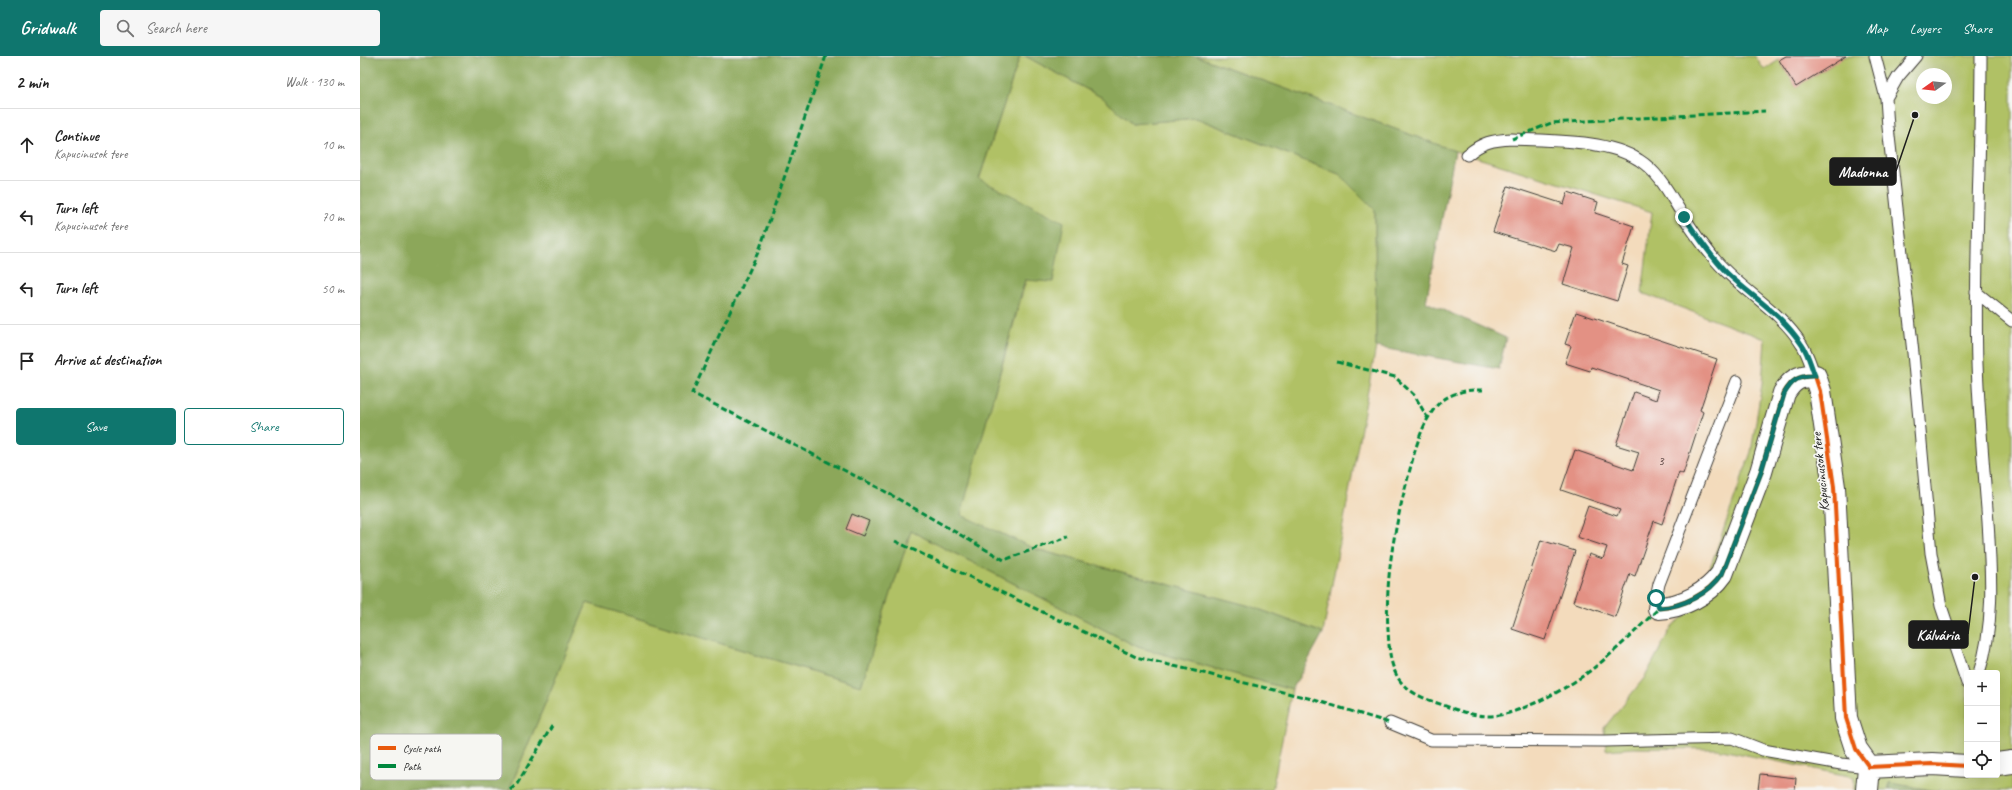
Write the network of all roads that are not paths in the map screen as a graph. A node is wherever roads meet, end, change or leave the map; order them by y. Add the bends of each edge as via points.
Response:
1 (1875, 56) edge
2 (1916, 56) edge
3 (1981, 56) edge
4 (1886, 98) junction
5 (1467, 155) dead end
6 (1976, 292) junction
7 (2012, 322) edge
8 (1815, 376) junction
9 (1737, 381) dead end
10 (1659, 608) joint
11 (1980, 670) edge
12 (1964, 674) edge
13 (1390, 723) dead end
14 (1964, 766) edge
15 (1870, 767) junction
16 (1867, 790) edge

1 - 4 lane
2 - 4 lane via 1898,77
3 - 6 lane via 1981,158
4 - 12 lane via 1931,553 1941,606
5 - 8 lane via 1480,144 1512,139 1607,146 1640,160 1662,182 1684,217 1728,274 1786,324 1803,346
6 - 7 lane
6 - 11 lane via 1977,365 1990,562 1988,636
8 - 10 street via 1798,377 1784,394 1761,472 1726,564 1716,583 1704,592 1670,608
8 - 15 street, Kapucinusok tere via 1820,391 1834,487 1846,718 1856,749
9 - 10 lane via 1659,584 1656,598
13 - 15 lane via 1431,740 1606,741 1732,738 1763,750
14 - 15 street via 1932,764
15 - 16 street

